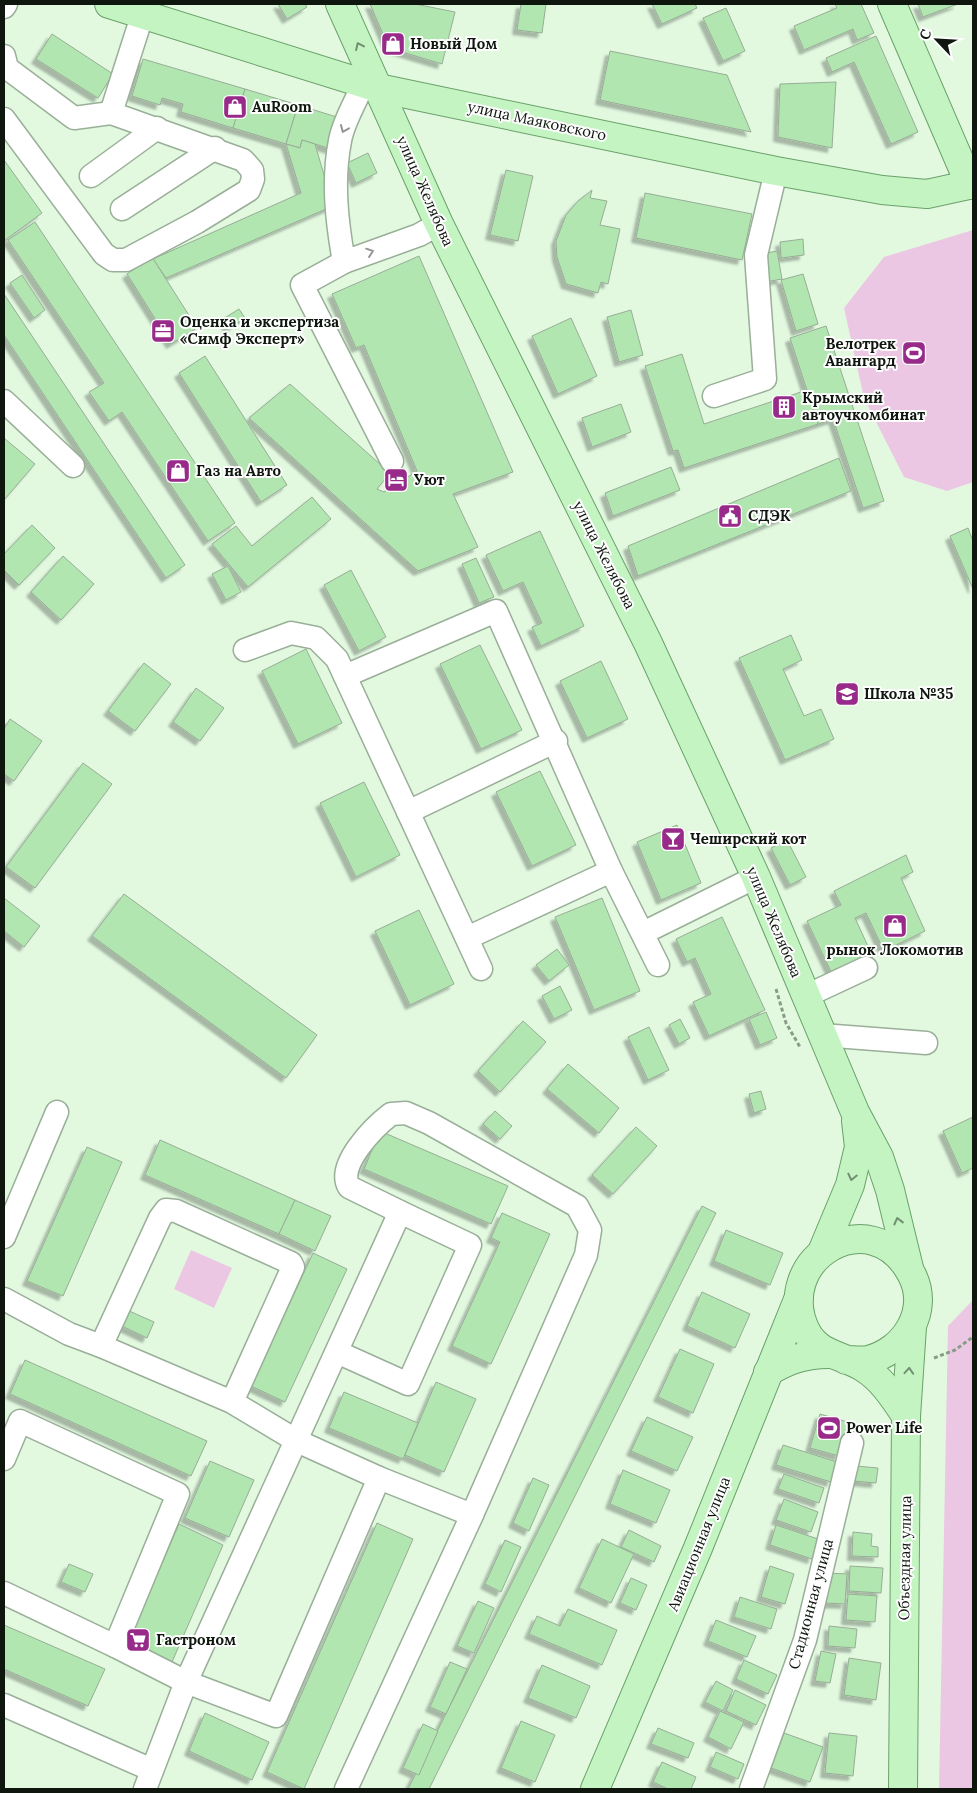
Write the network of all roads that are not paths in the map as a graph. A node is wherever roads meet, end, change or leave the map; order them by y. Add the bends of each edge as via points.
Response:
1 (340, 4) edge
2 (892, 4) edge
3 (123, 7) edge
4 (5, 64) edge
5 (371, 86) junction
6 (111, 113) junction
7 (4, 119) edge
8 (157, 128) junction
9 (215, 148) junction
10 (776, 171) junction
11 (91, 176) dead end
12 (972, 184) edge
13 (122, 209) dead end
14 (439, 224) junction
15 (344, 262) junction
16 (714, 396) dead end
17 (4, 401) edge
18 (392, 461) dead end
19 (73, 466) dead end
20 (246, 650) dead end
21 (345, 676) junction
22 (556, 741) junction
23 (408, 812) junction
24 (611, 871) junction
25 (756, 877) junction
26 (643, 933) junction
27 (467, 938) junction
28 (658, 965) dead end
29 (866, 968) dead end
30 (481, 969) dead end
31 (806, 996) junction
32 (812, 1044) junction
33 (926, 1044) dead end
34 (57, 1112) dead end
35 (855, 1112) junction
36 (400, 1212) junction
37 (4, 1237) edge
38 (822, 1252) junction
39 (908, 1268) junction
40 (799, 1297) junction
41 (4, 1299) edge
42 (912, 1327) junction
43 (101, 1346) junction
44 (337, 1352) junction
45 (837, 1357) junction
46 (768, 1372) junction
47 (232, 1402) junction
48 (906, 1416) junction
49 (297, 1441) junction
50 (852, 1443) dead end
51 (4, 1459) edge
52 (379, 1478) junction
53 (472, 1515) junction
54 (4, 1592) edge
55 (115, 1646) junction
56 (186, 1682) junction
57 (4, 1706) edge
58 (148, 1780) edge
59 (346, 1789) edge
60 (595, 1789) edge
61 (751, 1789) edge
62 (903, 1789) edge

5 -> 1 main road, улица Желябова
2 - 12 main road
3 - 5 main road, улица Маяковского
3 - 6 street
4 - 6 street via 74,118
5 - 10 main road, улица Маяковского
5 - 14 main road, улица Желябова
5 -> 15 street via 340,140 336,211
6 - 8 street
7 - 9 street via 104,254 114,260 126,260 249,190 252,170 243,160
8 - 9 street
8 - 11 street
9 - 13 street
10 - 12 main road, улица Маяковского via 882,190 927,194
10 - 16 street via 756,255 766,379
15 -> 14 street via 419,235
14 - 25 main road, улица Желябова via 648,643
15 - 18 street via 302,285
17 - 19 street
20 - 21 street via 291,632 316,638 337,659
21 - 22 street via 496,611
21 - 23 street
22 - 23 street
22 - 24 street
23 - 27 street
24 - 26 street
24 - 27 street
25 - 26 street
25 - 31 main road, улица Желябова
26 - 28 street
27 - 30 street
29 - 31 street
31 - 32 main road, улица Желябова
32 - 33 street
32 - 35 main road, улица Желябова
34 - 37 street
35 -> 38 main road via 859,1146 850,1185
39 -> 35 main road via 879,1157
36 - 44 street
36 - 44 street via 470,1245 408,1384
36 - 53 street via 349,1187 345,1181 363,1139 391,1114 406,1113 578,1206 590,1230 586,1255
38 - 39 main road via 840,1242 872,1240 900,1256
38 - 40 main road via 803,1278
39 - 42 main road via 918,1292
40 - 45 main road via 807,1332 816,1345
40 - 46 main road, Авиационная улица
41 - 43 street via 69,1334
42 - 45 main road via 894,1349 882,1355 867,1360
48 -> 42 main road, Объездная улица
43 - 47 street
43 - 47 street via 166,1210 202,1222 289,1260 292,1267
44 - 49 street
45 - 46 main road via 815,1354 792,1359
45 - 48 main road via 862,1366 876,1376
46 - 60 main road, Авиационная улица via 687,1574
47 - 49 street
48 - 62 main road, Объездная улица
49 - 52 street
49 - 56 street
50 - 61 street, Стадионная улица via 805,1640
51 - 55 street via 20,1421 178,1494
52 - 53 street
52 - 56 street via 276,1716
53 - 59 street
54 - 55 street
55 - 56 street
56 - 58 street
57 - 58 street

